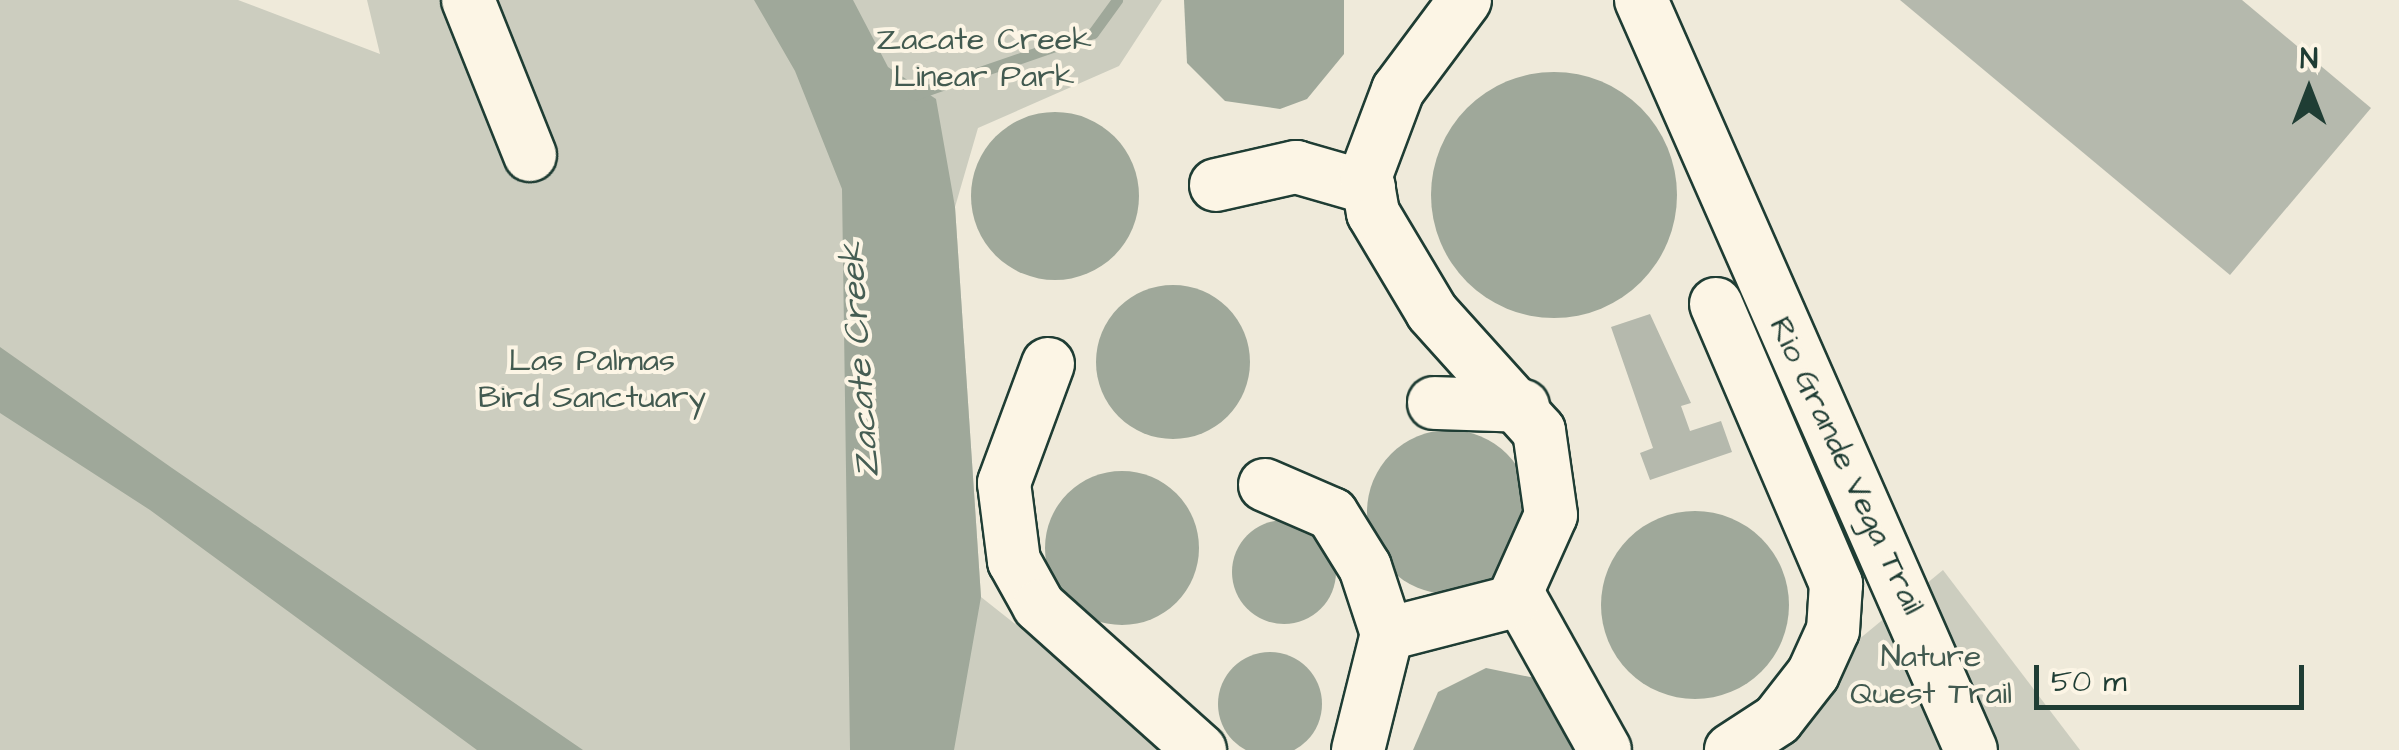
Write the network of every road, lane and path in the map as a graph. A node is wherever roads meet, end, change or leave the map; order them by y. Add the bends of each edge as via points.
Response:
1 (468, 0) edge
2 (1465, 0) edge
3 (1641, 0) edge
4 (530, 155) dead end
5 (1216, 185) dead end
6 (1369, 188) junction
7 (1716, 304) dead end
8 (1048, 364) dead end
9 (1434, 403) dead end
10 (1522, 406) junction
11 (1265, 485) dead end
12 (1519, 596) junction
13 (1387, 634) junction
14 (1200, 750) edge
15 (1358, 750) edge
16 (1605, 750) edge
17 (1731, 750) edge
18 (1971, 750) edge

1 - 4 lane
2 - 6 lane via 1398,90
3 - 18 lane, Rio Grande Vega Trail
5 - 6 lane via 1296,167
6 - 10 lane via 1391,248 1432,312
7 - 17 lane via 1836,584 1832,630 1814,674 1777,720
8 - 14 lane via 1004,483 1014,561 1040,606
9 - 10 lane
10 - 12 lane via 1552,482 1546,543
11 - 13 lane via 1332,514 1366,567
12 - 13 lane
12 - 16 lane
13 - 15 lane

